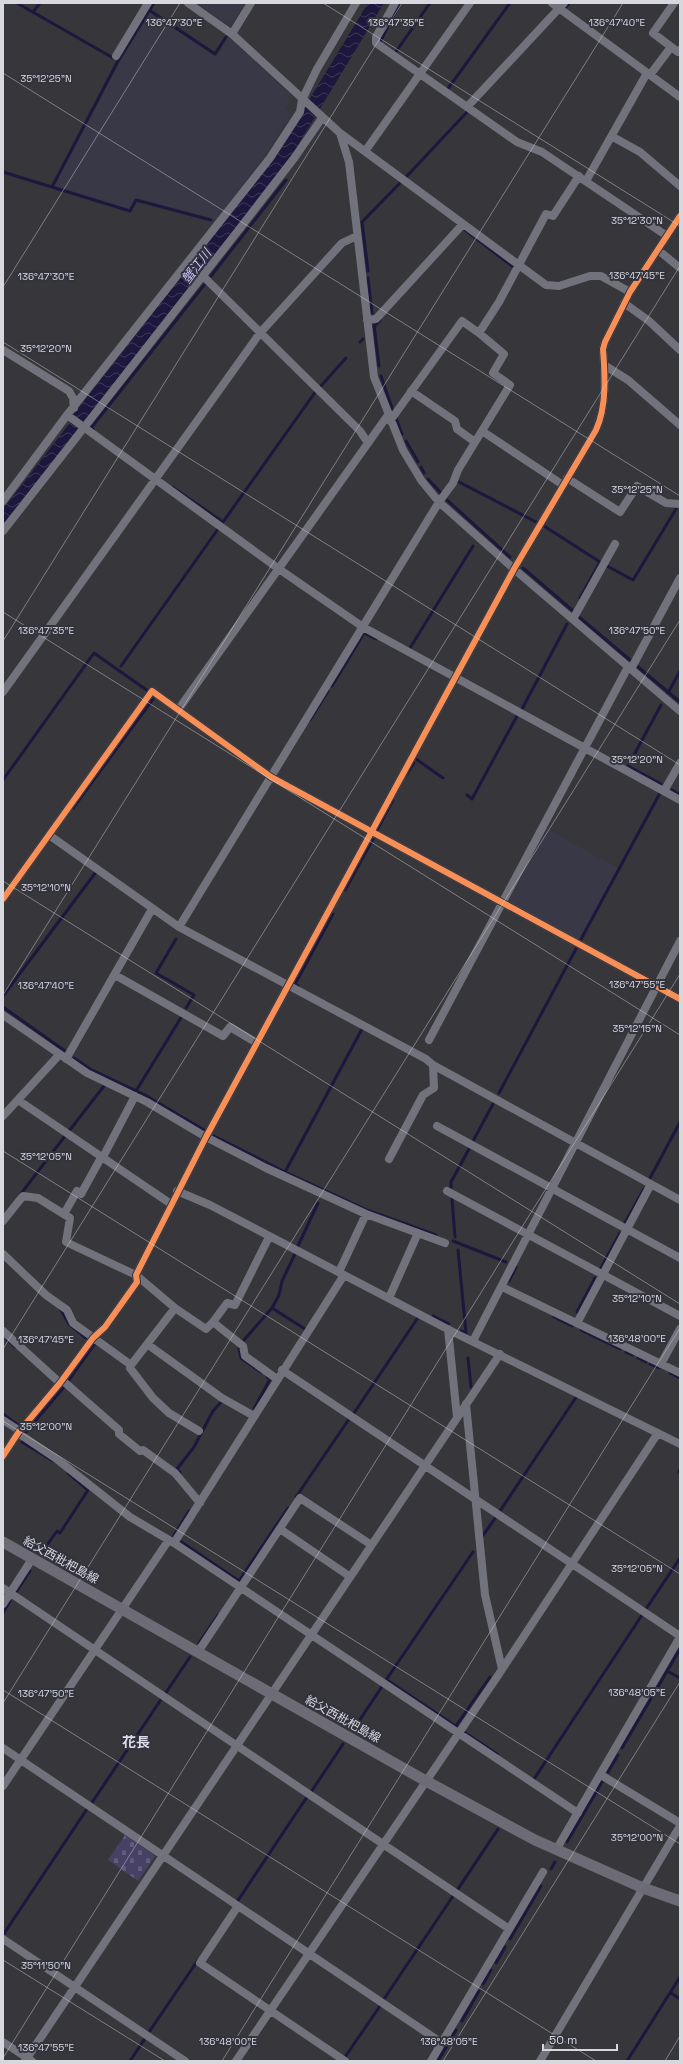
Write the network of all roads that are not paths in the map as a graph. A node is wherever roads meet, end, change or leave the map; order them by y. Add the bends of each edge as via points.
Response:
1 (148, 3) edge
2 (188, 3) edge
3 (250, 3) edge
4 (356, 3) edge
5 (395, 3) edge
6 (470, 3) edge
7 (552, 3) edge
8 (674, 3) edge
9 (562, 6) edge
10 (232, 34) junction
11 (671, 47) junction
12 (680, 50) edge
13 (116, 56) dead end
14 (420, 74) junction
15 (648, 74) junction
16 (680, 97) edge
17 (304, 101) junction
18 (466, 107) junction
19 (321, 116) junction
20 (340, 133) junction
21 (613, 136) junction
22 (366, 150) junction
23 (579, 176) junction
24 (586, 181) junction
25 (680, 186) edge
26 (680, 216) edge
27 (464, 224) junction
28 (357, 236) junction
29 (667, 236) junction
30 (658, 250) junction
31 (518, 265) junction
32 (680, 268) edge
33 (203, 276) junction
34 (630, 292) junction
35 (624, 303) junction
36 (367, 320) junction
37 (260, 333) junction
38 (479, 333) junction
39 (3, 350) edge
40 (680, 350) edge
41 (604, 365) junction
42 (411, 391) junction
43 (74, 408) junction
44 (68, 416) junction
45 (389, 418) junction
46 (680, 425) edge
47 (83, 428) junction
48 (482, 431) junction
49 (475, 442) junction
50 (368, 444) junction
51 (156, 480) junction
52 (565, 482) junction
53 (3, 501) edge
54 (439, 502) junction
55 (680, 504) edge
56 (3, 531) edge
57 (615, 544) dead end
58 (279, 569) junction
59 (514, 569) junction
60 (680, 578) edge
61 (573, 620) junction
62 (363, 627) junction
63 (630, 668) junction
64 (456, 677) junction
65 (3, 692) edge
66 (178, 710) junction
67 (680, 711) edge
68 (586, 748) junction
69 (680, 763) edge
70 (271, 777) junction
71 (664, 791) junction
72 (680, 800) edge
73 (372, 832) junction
74 (49, 836) junction
75 (3, 899) edge
76 (503, 903) junction
77 (152, 909) junction
78 (179, 927) junction
79 (680, 941) edge
80 (115, 974) junction
81 (288, 986) junction
82 (657, 986) junction
83 (680, 999) edge
84 (3, 1015) edge
85 (430, 1040) dead end
86 (257, 1043) junction
87 (63, 1057) junction
88 (433, 1065) junction
89 (135, 1096) junction
90 (18, 1100) junction
91 (3, 1116) edge
92 (437, 1126) dead end
93 (206, 1137) junction
94 (574, 1143) junction
95 (103, 1156) junction
96 (389, 1159) dead end
97 (651, 1184) junction
98 (551, 1189) junction
99 (447, 1191) dead end
100 (177, 1192) junction
101 (680, 1200) edge
102 (171, 1204) junction
103 (64, 1214) junction
104 (366, 1214) junction
105 (3, 1221) edge
106 (627, 1230) junction
107 (418, 1233) junction
108 (526, 1235) junction
109 (269, 1237) junction
110 (445, 1243) dead end
111 (3, 1254) edge
112 (680, 1258) edge
113 (342, 1273) junction
114 (136, 1275) junction
115 (602, 1276) junction
116 (502, 1287) junction
117 (390, 1298) junction
118 (175, 1308) junction
119 (680, 1316) edge
120 (214, 1322) junction
121 (577, 1323) junction
122 (448, 1329) junction
123 (680, 1329) edge
124 (3, 1331) edge
125 (92, 1338) junction
126 (473, 1341) junction
127 (147, 1344) junction
128 (500, 1354) junction
129 (661, 1364) junction
130 (131, 1365) junction
131 (282, 1370) junction
132 (680, 1373) edge
133 (277, 1379) junction
134 (61, 1381) junction
135 (466, 1404) junction
136 (254, 1416) junction
137 (457, 1417) junction
138 (3, 1420) edge
139 (199, 1431) dead end
140 (19, 1432) junction
141 (658, 1433) junction
142 (680, 1444) edge
143 (3, 1456) edge
144 (424, 1465) junction
145 (475, 1500) junction
146 (200, 1503) junction
147 (280, 1529) junction
148 (3, 1542) edge
149 (171, 1542) junction
150 (370, 1544) junction
151 (32, 1559) junction
152 (571, 1564) junction
153 (349, 1576) junction
154 (241, 1587) junction
155 (3, 1588) edge
156 (10, 1593) junction
157 (3, 1604) edge
158 (122, 1609) junction
159 (310, 1634) junction
160 (680, 1637) edge
161 (95, 1650) junction
162 (198, 1652) junction
163 (502, 1669) junction
164 (270, 1693) junction
165 (458, 1733) junction
166 (236, 1745) junction
167 (3, 1748) edge
168 (20, 1760) junction
169 (601, 1775) junction
170 (426, 1781) junction
171 (3, 1786) edge
172 (578, 1813) junction
173 (680, 1823) edge
174 (680, 1826) edge
175 (383, 1844) junction
176 (556, 1850) junction
177 (162, 1855) junction
178 (542, 1872) dead end
179 (643, 1888) junction
180 (680, 1901) edge
181 (238, 1906) junction
182 (509, 1929) junction
183 (3, 1939) edge
184 (309, 1954) junction
185 (75, 1987) junction
186 (270, 2010) junction
187 (3, 2042) edge
188 (442, 2043) junction
189 (28, 2060) edge
190 (185, 2061) edge
191 (236, 2061) edge
192 (345, 2061) edge
193 (431, 2061) edge
194 (540, 2061) edge

1 - 13 street
2 - 10 street
3 - 10 street
4 - 17 street via 317,69
5 - 14 street via 376,37 376,43
6 - 14 street
7 - 9 street
8 - 11 street via 653,32
9 - 15 street
9 - 18 street
10 - 17 street
11 - 12 street via 678,52
11 - 15 street
14 - 18 street
14 - 22 street
15 - 16 street
15 - 21 street
17 - 19 street
17 - 43 street via 300,112 270,158
18 - 23 street via 517,142 542,152
19 - 20 street
19 - 33 street via 296,157
20 - 22 street
20 - 28 street via 349,162
21 - 24 street
21 - 25 street via 640,152
22 - 27 street
23 - 24 street
23 - 31 street via 552,216 546,214
24 - 29 street
26 - 29 street
27 - 31 street
27 - 36 street via 376,319
28 - 36 street
28 - 37 street via 342,243
29 - 30 street
30 - 32 street
30 - 34 street
31 - 34 street via 546,284 559,286 590,276 601,276
31 - 38 street
33 - 37 street
33 - 47 street
34 - 35 street
35 - 40 street via 649,321
35 - 41 street via 605,342
36 - 45 street via 374,377
37 - 50 street via 360,431
37 - 51 street
38 - 42 street via 462,320
38 - 48 street via 504,354 493,373 510,385
39 - 43 street via 69,391
41 - 46 street via 628,380
41 - 52 street via 602,418
42 - 45 street
42 - 49 street via 455,421 457,429
43 - 44 street
44 - 47 street
44 - 53 street
45 - 50 street
45 - 54 street via 402,450
47 - 51 street
47 - 56 street
48 - 49 street
48 - 52 street
49 - 54 street via 453,483
50 - 58 street
51 - 58 street
51 - 65 street
52 - 55 street via 620,512 637,486 666,503
52 - 59 street
54 - 59 street
54 - 62 street
57 - 61 street
58 - 62 street
58 - 66 street
59 - 61 street
59 - 64 street
60 - 63 street
61 - 63 street
62 - 64 street
62 - 70 street
63 - 67 street
63 - 68 street
64 - 68 street
64 - 73 street
66 - 70 street
66 - 74 street via 152,691
68 - 71 street
68 - 76 street
69 - 71 street
70 - 73 street
70 - 78 street
71 - 72 street
73 - 76 street
73 - 81 street
74 - 75 street
74 - 77 street
76 - 82 street
76 - 85 street
77 - 78 street
77 - 80 street
78 - 81 street
79 - 82 street
80 - 86 street via 223,1036 230,1027
80 - 87 street
81 - 86 street
81 - 88 street via 426,1058
82 - 83 street
82 - 94 street
84 - 87 street
86 - 93 street
87 - 89 street via 87,1073
87 - 90 street
88 - 94 street
88 - 96 street via 434,1088 423,1095
89 - 93 street
89 - 95 street
90 - 91 street
90 - 95 street
92 - 98 street
93 - 100 street
93 - 104 street
94 - 97 street
94 - 98 street
95 - 102 street
95 - 103 street via 82,1194 77,1191
97 - 101 street
97 - 106 street
98 - 106 street
98 - 108 street
99 - 108 street
100 - 102 street
100 - 109 street via 210,1205
102 - 114 street
103 - 105 street via 38,1198 22,1196
103 - 114 street via 70,1218 66,1242
104 - 107 street
104 - 113 street
106 - 112 street
106 - 115 street
107 - 110 street
107 - 117 street
108 - 115 street
108 - 116 street
109 - 113 street
109 - 120 street via 235,1306 227,1303
111 - 125 street via 67,1310 73,1323
113 - 117 street
113 - 131 street
114 - 118 street
114 - 125 street via 137,1282 105,1327
115 - 119 street
115 - 121 street
116 - 121 street
116 - 126 street
117 - 122 street
118 - 120 street via 206,1330
118 - 127 street
120 - 133 street via 243,1346 245,1356
121 - 129 street
122 - 126 street
122 - 137 street
123 - 129 street
124 - 134 street
125 - 130 street
125 - 134 street
126 - 128 street
127 - 130 street
127 - 136 street via 222,1398
128 - 135 street
128 - 141 street
129 - 132 street
130 - 139 street via 130,1368 164,1408
131 - 133 street
131 - 144 street
133 - 136 street
134 - 140 street
134 - 146 street via 140,1451 143,1450 175,1473
135 - 137 street
135 - 145 street
136 - 146 street
137 - 144 street
138 - 140 street
140 - 143 street
140 - 149 street via 130,1517
141 - 142 street
141 - 152 street
144 - 145 street
144 - 150 street
145 - 152 street
145 - 163 street via 485,1595
146 - 149 street
147 - 150 street via 300,1498
147 - 153 street
147 - 154 street
148 - 151 main road, 給父西枇杷島線
149 - 154 street
149 - 158 street
150 - 153 street
151 - 156 street
151 - 158 main road, 給父西枇杷島線
152 - 160 street
152 - 163 street
153 - 159 street
154 - 159 street
154 - 162 street
155 - 156 street
156 - 157 street
156 - 161 street
158 - 161 street
158 - 162 main road, 給父西枇杷島線
159 - 164 street
159 - 165 street
160 - 169 street
161 - 166 street
161 - 168 street
162 - 164 main road, 給父西枇杷島線
163 - 165 street
164 - 166 street
164 - 170 main road, 給父西枇杷島線
165 - 170 street
165 - 172 street
166 - 175 street
166 - 177 street
167 - 168 street
168 - 171 street
168 - 177 street
169 - 172 street
169 - 173 street
170 - 175 street
170 - 176 main road, 給父西枇杷島線
172 - 176 street
174 - 179 street
175 - 182 street
175 - 184 street
176 - 179 main road, 給父西枇杷島線
177 - 181 street
177 - 185 street
178 - 182 street
179 - 180 main road, 給父西枇杷島線
179 - 194 street
181 - 184 street
181 - 186 street via 200,1963
182 - 188 street
183 - 185 street
184 - 186 street
184 - 188 street
185 - 189 street
185 - 190 street
186 - 191 street
186 - 192 street
187 - 189 street
188 - 193 street

